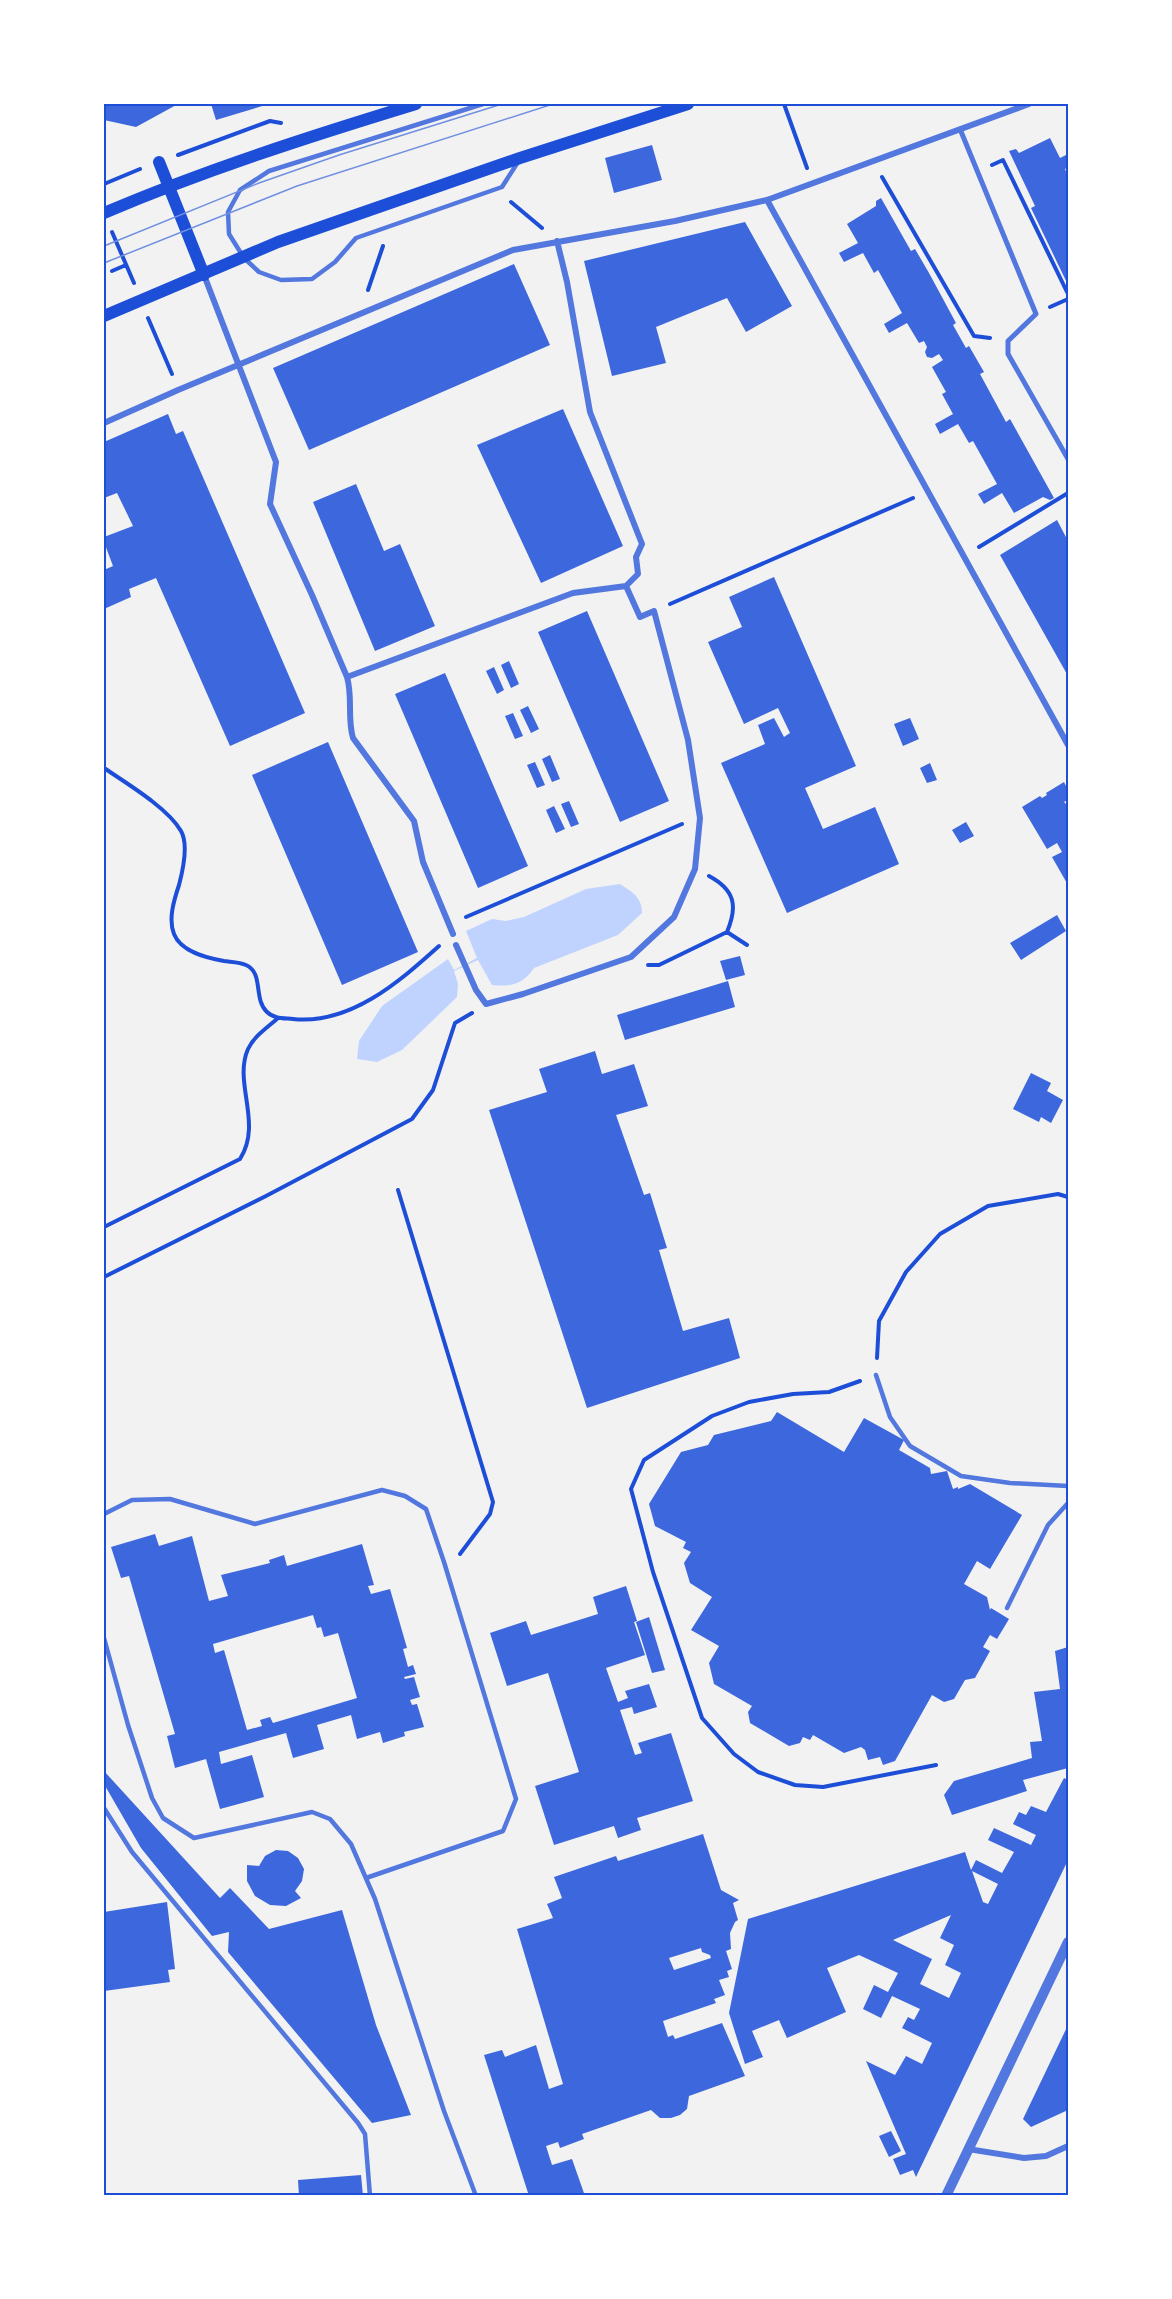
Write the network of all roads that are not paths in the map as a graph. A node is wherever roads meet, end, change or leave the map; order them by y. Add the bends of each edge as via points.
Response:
1 (416, 104) edge
2 (483, 104) edge
3 (688, 104) edge
4 (1029, 104) edge
5 (960, 129) junction
6 (520, 158) junction
7 (159, 162) dead end
8 (169, 187) junction
9 (767, 200) junction
10 (104, 213) edge
11 (557, 240) junction
12 (244, 258) junction
13 (204, 274) junction
14 (104, 316) edge
15 (239, 364) junction
16 (104, 423) edge
17 (1068, 459) edge
18 (626, 586) junction
19 (347, 677) junction
20 (1068, 745) edge
21 (453, 934) joint
22 (456, 945) joint
23 (876, 1375) road end
24 (1068, 1486) edge
25 (1068, 1503) edge
26 (104, 1514) edge
27 (1007, 1608) dead end
28 (104, 1638) edge
29 (104, 1808) edge
30 (366, 1878) junction
31 (1068, 1942) edge
32 (1068, 2146) edge
33 (968, 2149) junction
34 (370, 2196) edge
35 (476, 2196) edge
36 (946, 2196) edge

1 - 8 main road
2 - 12 lane via 269,171 240,190 228,212 229,234
3 - 6 main road
4 - 5 street
5 - 9 street
5 - 17 street via 1036,314 1008,341 1008,354
6 - 12 main road via 278,242
6 - 12 lane via 502,188 356,238 335,262 312,279 281,280 259,272
7 - 8 main road
8 - 10 main road
8 - 13 main road
9 - 11 street via 675,221
9 - 20 street
11 - 15 street via 513,250
11 - 18 street via 590,412 642,544 636,557 638,574
12 - 13 main road
13 - 14 main road
13 - 15 street
15 - 16 street
15 - 19 street via 276,462 270,504
18 - 19 street via 573,593
18 - 22 street via 640,617 654,611 688,740 700,818 696,868 674,917 631,957 486,1004
19 - 21 street via 351,688 352,738 414,820 423,862
21 - 22 lane
23 - 24 lane via 890,1417 910,1446 961,1476
25 - 27 lane via 1048,1525
26 - 30 lane via 132,1500 170,1499 255,1524 382,1490 405,1496 426,1509 516,1799 503,1831
28 - 30 lane via 152,1798 163,1818 194,1838 312,1812 330,1819 351,1844
29 - 34 lane via 132,1852 358,2123 365,2134
30 - 35 lane
31 - 33 street
32 - 33 street via 1047,2156 1024,2158
33 - 36 street

